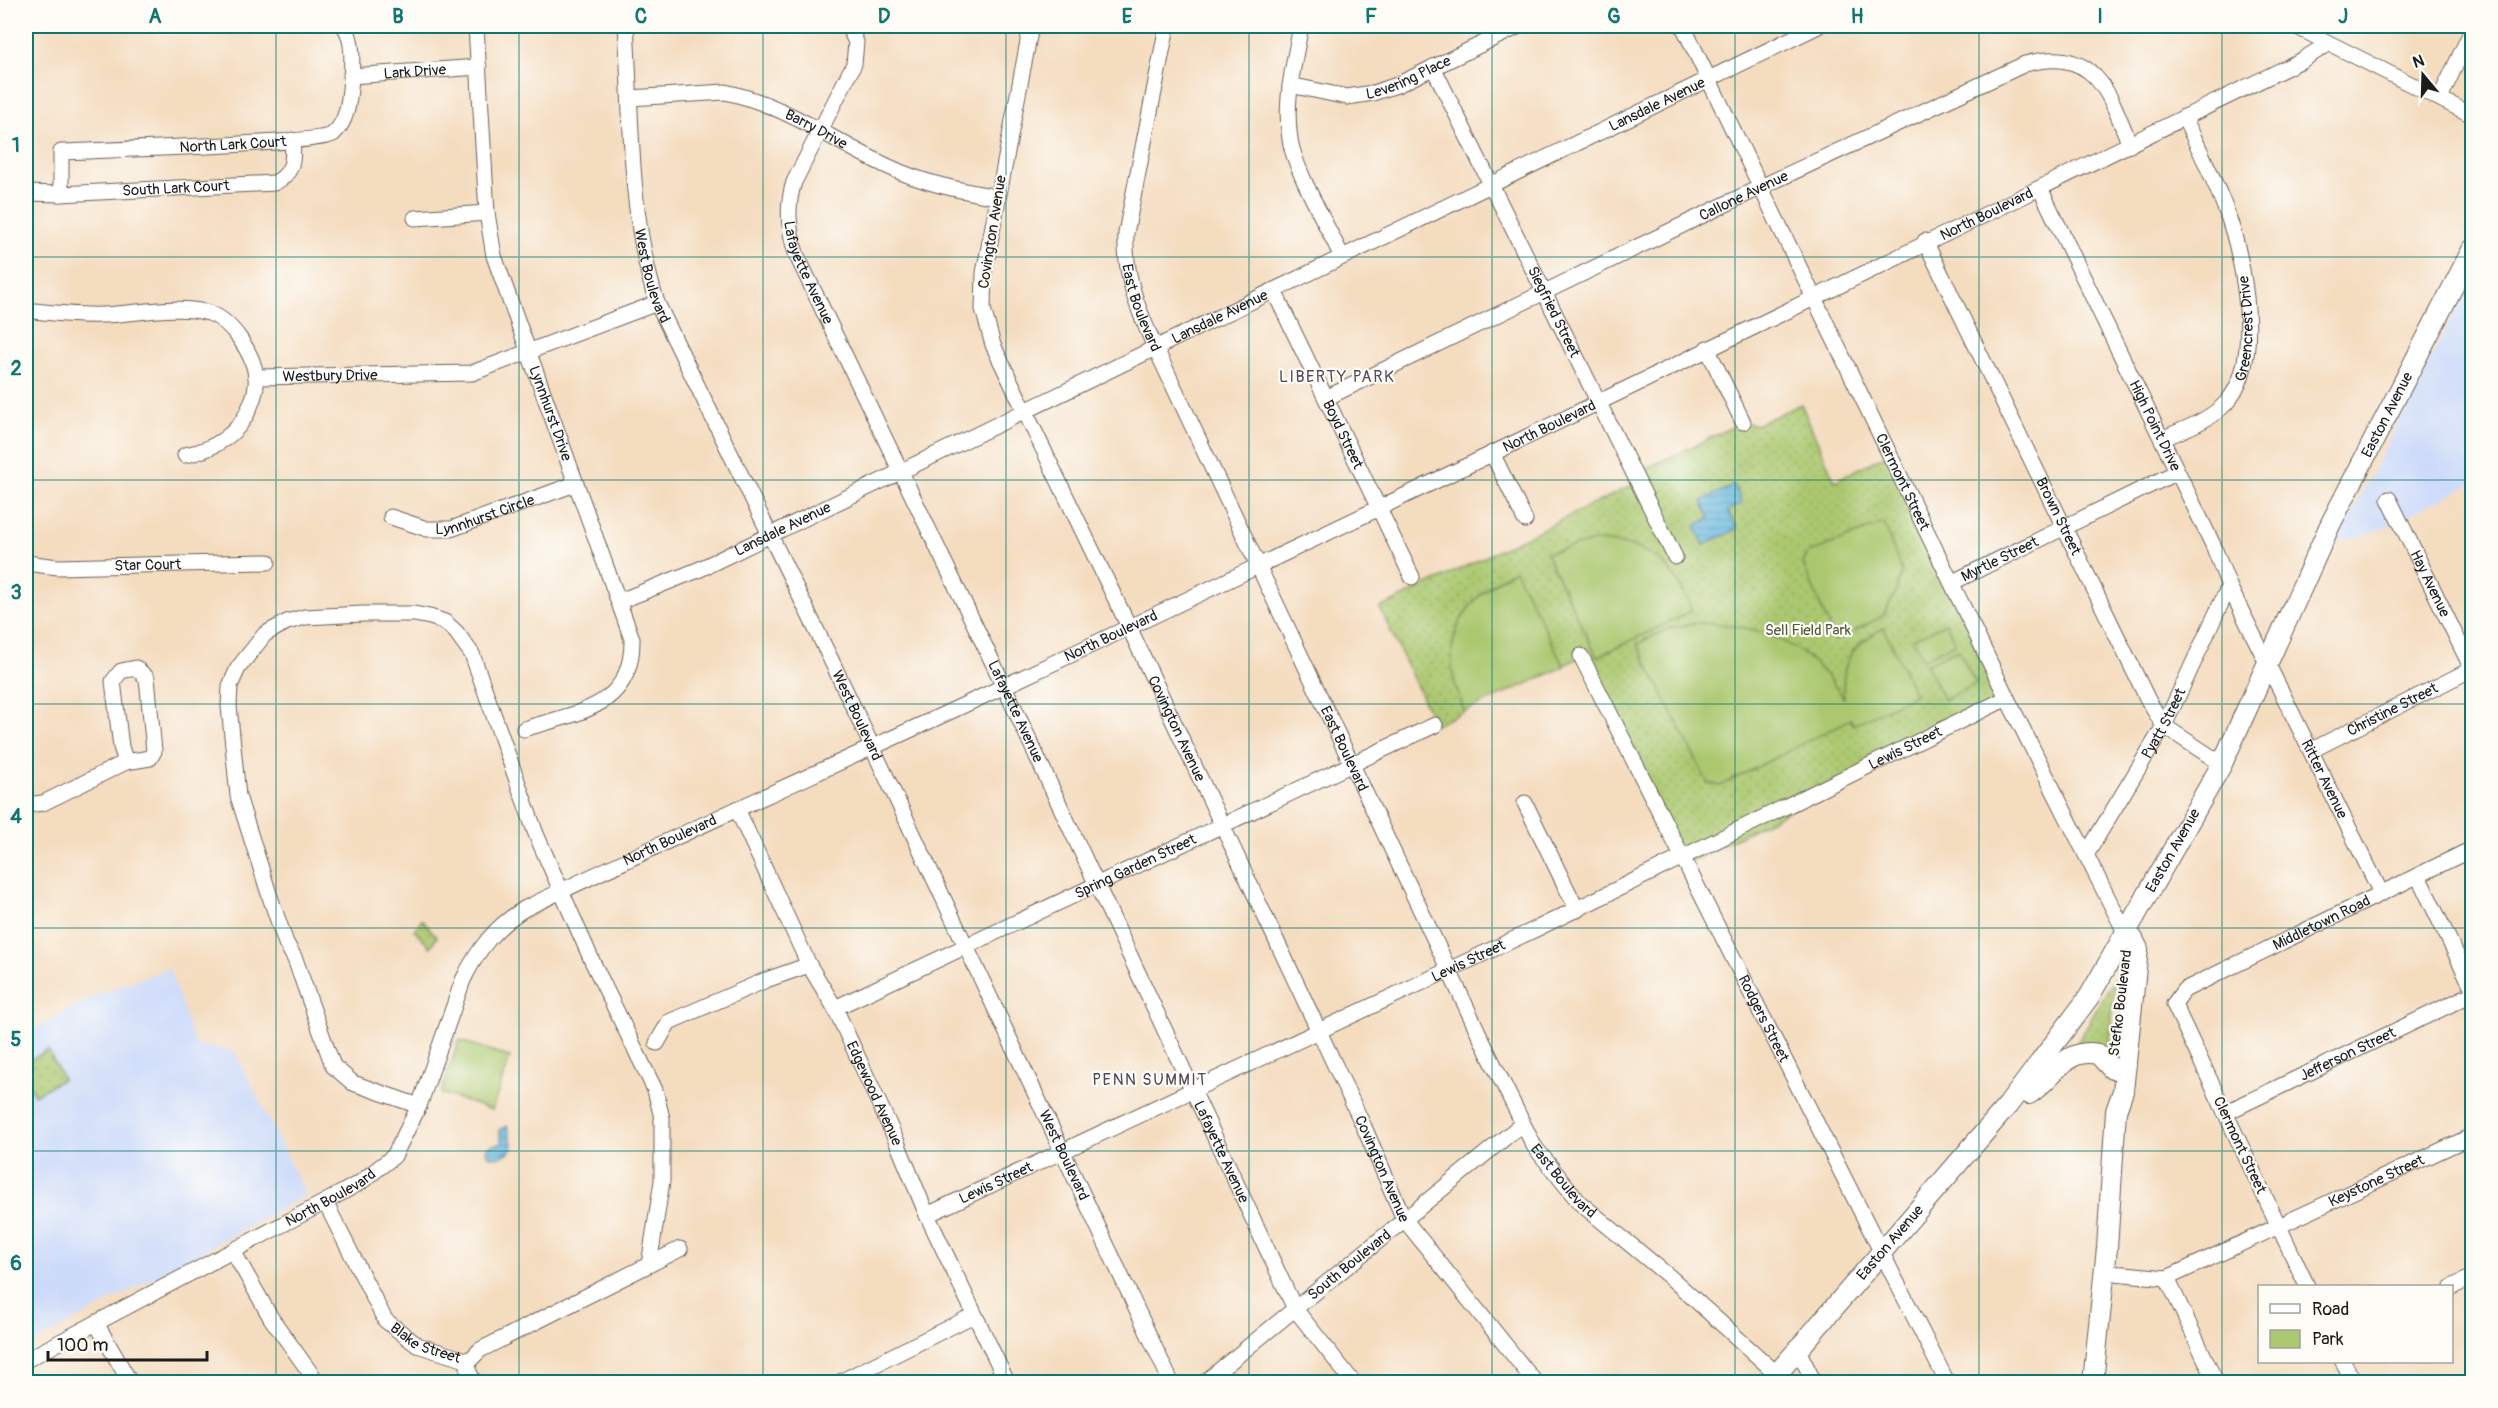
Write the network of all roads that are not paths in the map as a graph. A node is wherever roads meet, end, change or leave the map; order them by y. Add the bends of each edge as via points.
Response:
1 (344, 26) edge
2 (476, 26) edge
3 (626, 26) edge
4 (848, 26) edge
5 (1031, 26) edge
6 (1167, 26) edge
7 (1301, 26) edge
8 (1519, 26) edge
9 (1683, 26) edge
10 (1818, 26) edge
11 (2295, 26) edge
12 (2472, 30) edge
13 (2328, 44) junction
14 (479, 67) junction
15 (1433, 67) junction
16 (351, 76) junction
17 (1709, 78) junction
18 (1290, 85) junction
19 (630, 98) junction
20 (2440, 98) junction
21 (2472, 115) edge
22 (2184, 117) junction
23 (821, 130) junction
24 (292, 140) junction
25 (2130, 145) junction
26 (1491, 183) junction
27 (1761, 187) junction
28 (2040, 188) junction
29 (26, 193) edge
30 (61, 194) junction
31 (997, 197) junction
32 (487, 213) junction
33 (415, 218) dead end
34 (1925, 242) junction
35 (2472, 250) edge
36 (1342, 257) junction
37 (1274, 291) junction
38 (1544, 292) junction
39 (1814, 297) junction
40 (657, 303) junction
41 (26, 310) edge
42 (1707, 348) junction
43 (1156, 349) junction
44 (527, 354) junction
45 (256, 377) junction
46 (1326, 398) junction
47 (1599, 402) junction
48 (1024, 411) junction
49 (1743, 422) dead end
50 (2162, 439) junction
51 (1492, 453) junction
52 (185, 455) dead end
53 (901, 471) junction
54 (2177, 472) junction
55 (575, 484) junction
56 (2389, 499) dead end
57 (1378, 507) junction
58 (391, 517) dead end
59 (1525, 520) dead end
60 (2063, 527) junction
61 (770, 535) junction
62 (1675, 557) dead end
63 (268, 562) dead end
64 (26, 563) edge
65 (1258, 564) junction
66 (1412, 577) dead end
67 (1953, 582) junction
68 (2229, 586) junction
69 (620, 601) junction
70 (1129, 627) junction
71 (1581, 656) dead end
72 (2267, 664) junction
73 (2472, 669) edge
74 (1004, 686) junction
75 (2007, 698) junction
76 (1435, 725) dead end
77 (2164, 726) junction
78 (524, 729) dead end
79 (870, 747) junction
80 (2312, 750) junction
81 (126, 762) junction
82 (1353, 764) junction
83 (2222, 764) junction
84 (1525, 803) dead end
85 (26, 805) edge
86 (737, 809) junction
87 (1221, 825) junction
88 (2472, 849) edge
89 (1683, 855) junction
90 (2086, 855) junction
91 (2418, 876) junction
92 (1096, 884) junction
93 (560, 891) junction
94 (2381, 893) junction
95 (1577, 909) junction
96 (2126, 934) junction
97 (966, 946) junction
98 (809, 965) junction
99 (1449, 970) junction
100 (2472, 987) edge
101 (2472, 994) edge
102 (2174, 1004) joint
103 (835, 1008) junction
104 (1318, 1031) junction
105 (657, 1043) dead end
106 (2112, 1069) junction
107 (1192, 1090) junction
108 (2008, 1105) junction
109 (419, 1106) junction
110 (2116, 1111) junction
111 (2225, 1113) junction
112 (1522, 1125) junction
113 (2472, 1136) edge
114 (1062, 1151) junction
115 (326, 1202) junction
116 (927, 1215) junction
117 (1404, 1219) junction
118 (2278, 1225) junction
119 (680, 1249) dead end
120 (233, 1251) junction
121 (1880, 1254) junction
122 (649, 1265) junction
123 (2104, 1272) junction
124 (2472, 1277) edge
125 (2167, 1278) junction
126 (2306, 1285) edge
127 (2453, 1286) edge
128 (1295, 1309) junction
129 (975, 1314) junction
130 (96, 1323) junction
131 (1798, 1350) junction
132 (26, 1360) edge
133 (469, 1361) junction
134 (2344, 1363) edge
135 (1774, 1378) edge
136 (130, 1383) edge
137 (317, 1383) edge
138 (474, 1383) edge
139 (840, 1383) edge
140 (1007, 1383) edge
141 (1171, 1383) edge
142 (1205, 1383) edge
143 (1353, 1383) edge
144 (1535, 1383) edge
145 (1814, 1383) edge
146 (1947, 1383) edge
147 (2093, 1383) edge
148 (2216, 1383) edge
149 (2354, 1383) edge

1 - 16 street, North Lark Court via 350,37
2 - 14 street, Lynnhurst Drive
3 - 19 street, West Boulevard
4 - 23 street, Lafayette Avenue via 856,42 854,64
5 - 31 street, Covington Avenue
6 - 43 street, East Boulevard via 1126,233 1125,257 1132,294
7 - 18 street
8 - 15 street, Levering Place
9 - 17 street, Clermont Street
10 - 17 street, Lansdale Avenue
11 - 13 street
12 - 20 street
13 - 20 street
13 - 22 street, North Boulevard
14 - 16 street, Lark Drive
14 - 32 street, Lynnhurst Drive
15 - 18 street, Levering Place via 1397,85 1356,96 1329,95
15 - 26 street, Siegfried Street
16 - 24 street, North Lark Court via 347,109 331,136
17 - 26 street, Lansdale Avenue
17 - 27 street, Clermont Street
18 - 36 street via 1290,142
19 - 23 street, Barry Drive via 725,92 760,101
19 - 40 street, West Boulevard via 637,218
20 - 21 street
22 - 25 street, North Boulevard
22 - 50 street, Greencrest Drive via 2233,234 2245,293 2246,348 2239,382 2226,402 2196,424
23 - 31 street, Barry Drive via 918,179
23 - 53 street, Lafayette Avenue via 794,182 790,235 804,272
24 - 30 street, South Lark Court via 293,164 285,178 274,183
24 - 30 street, North Lark Court via 61,152
25 - 27 street, Callone Avenue via 2114,103 2095,74 2067,62 2034,62
25 - 28 street, North Boulevard
26 - 36 street, Lansdale Avenue
26 - 38 street, Siegfried Street
27 - 38 street, Callone Avenue
27 - 39 street, Clermont Street
28 - 34 street, North Boulevard
28 - 50 street, High Point Drive
29 - 30 street, South Lark Court
31 - 48 street, Covington Avenue via 985,264 983,309 993,345
32 - 33 street
32 - 44 street, Lynnhurst Drive via 501,278
34 - 39 street, North Boulevard
34 - 60 street, Brown Street
35 - 72 main road, Easton Avenue via 2330,525
36 - 37 street, Lansdale Avenue
37 - 43 street, Lansdale Avenue
37 - 46 street, Boyd Street
38 - 46 street, Callone Avenue
38 - 47 street, Siegfried Street
39 - 42 street, North Boulevard
39 - 67 street, Clermont Street
40 - 44 street, Westbury Drive
40 - 61 street, West Boulevard
41 - 45 street via 80,315 184,310 211,314 239,339
42 - 47 street, North Boulevard
42 - 49 street
43 - 48 street, Lansdale Avenue
43 - 65 street, East Boulevard
44 - 45 street, Westbury Drive via 485,370 456,375
44 - 55 street, Lynnhurst Drive
45 - 52 street via 251,405 233,432 215,446
46 - 57 street, Boyd Street
47 - 51 street, North Boulevard
47 - 62 street, Siegfried Street
48 - 53 street, Lansdale Avenue
48 - 70 street, Covington Avenue
50 - 54 street, High Point Drive
51 - 57 street, North Boulevard
51 - 59 street
53 - 61 street, Lansdale Avenue
53 - 74 street, Lafayette Avenue
54 - 60 street, Myrtle Street
54 - 68 street, High Point Drive
55 - 58 street, Lynnhurst Circle via 452,529 428,529
55 - 69 street, Lynnhurst Drive
56 - 73 street, Hay Avenue
57 - 65 street, North Boulevard
57 - 66 street, Boyd Street
60 - 67 street, Myrtle Street
60 - 77 street, Brown Street
61 - 69 street, Lansdale Avenue via 698,570
61 - 79 street, West Boulevard
63 - 64 street, Star Court via 58,567
65 - 70 street, North Boulevard
65 - 82 street, East Boulevard
67 - 75 street, Clermont Street
68 - 72 street, High Point Drive
68 - 77 street, Pyatt Street
69 - 78 street, Lynnhurst Drive via 632,639 632,659 625,681 603,702
70 - 74 street, North Boulevard
70 - 87 street, Covington Avenue
71 - 89 street, Rodgers Street
72 - 80 street, Ritter Avenue
72 - 83 main road, Easton Avenue
73 - 80 street, Christine Street
74 - 79 street, North Boulevard
74 - 92 street, Lafayette Avenue
75 - 89 street, Lewis Street
75 - 90 street, Clermont Street
76 - 82 street, Spring Garden Street
77 - 83 street, Brown Street
77 - 90 street, Pyatt Street
79 - 86 street, North Boulevard
79 - 97 street, West Boulevard
80 - 94 street, Ritter Avenue
81 - 81 street via 150,758 154,751 147,678 136,668 121,671 113,681
81 - 85 street via 43,803
82 - 87 street, Spring Garden Street
82 - 99 street, East Boulevard
83 - 96 main road, Easton Avenue
84 - 95 street
86 - 93 street, North Boulevard
86 - 98 street, Edgewood Avenue
87 - 92 street, Spring Garden Street
87 - 104 street, Covington Avenue
88 - 91 street, Middletown Road
89 - 95 street, Lewis Street
89 - 121 street, Rodgers Street
90 - 96 street, Clermont Street
91 - 94 street, Middletown Road
91 - 100 street
92 - 97 street, Spring Garden Street
92 - 107 street, Lafayette Avenue
93 - 109 street, North Boulevard via 507,920 493,932 471,963
93 - 109 street via 477,665 466,644 445,622 414,614 305,617 275,627 249,652 230,686 238,796 286,943 333,1066 353,1083
93 - 122 street via 655,1090 662,1119 662,1181
94 - 102 street, Middletown Road via 2184,990
95 - 99 street, Lewis Street
96 - 106 main road, Stefko Boulevard
96 - 108 main road, Easton Avenue via 2084,1005
96 - 110 main road, Stefko Boulevard via 2138,949 2124,1090
97 - 103 street, Spring Garden Street
97 - 114 street, West Boulevard
98 - 103 street, Edgewood Avenue
98 - 105 street via 669,1022
99 - 104 street, Lewis Street
99 - 112 street, East Boulevard
101 - 111 street, Jefferson Street
102 - 111 street, Clermont Street
103 - 116 street, Edgewood Avenue via 897,1140
104 - 107 street, Lewis Street
104 - 117 street, Covington Avenue
106 - 108 main road via 2098,1054 2069,1056 2033,1091
106 - 110 main road, Stefko Boulevard via 2110,1092
107 - 114 street, Lewis Street
107 - 128 street, Lafayette Avenue
108 - 121 main road, Easton Avenue
109 - 115 street, North Boulevard via 394,1156 361,1182
110 - 123 main road, Stefko Boulevard
111 - 118 street, Clermont Street
112 - 117 street, South Boulevard
112 - 135 street, East Boulevard via 1580,1203 1671,1278
113 - 118 street, Keystone Street
114 - 116 street, Lewis Street
114 - 141 street, West Boulevard
115 - 120 street, North Boulevard
115 - 133 street, Blake Street via 385,1320 417,1345
116 - 129 street, Edgewood Avenue
117 - 128 street, South Boulevard
117 - 144 street, Covington Avenue
118 - 125 street, Keystone Street
118 - 126 street, Clermont Street
119 - 122 street, Blake Street
120 - 130 street, North Boulevard
120 - 137 street via 271,1318
121 - 131 main road, Easton Avenue
121 - 146 street, Rodgers Street
122 - 133 street, Blake Street via 480,1350
123 - 125 street
123 - 147 main road, Stefko Boulevard
124 - 127 street
125 - 148 street
128 - 142 street, South Boulevard
128 - 143 street, Lafayette Avenue
129 - 139 street
129 - 140 street, Edgewood Avenue
130 - 132 street, North Boulevard
130 - 136 street
131 - 135 main road, Easton Avenue
131 - 145 street
133 - 138 street
134 - 149 street

